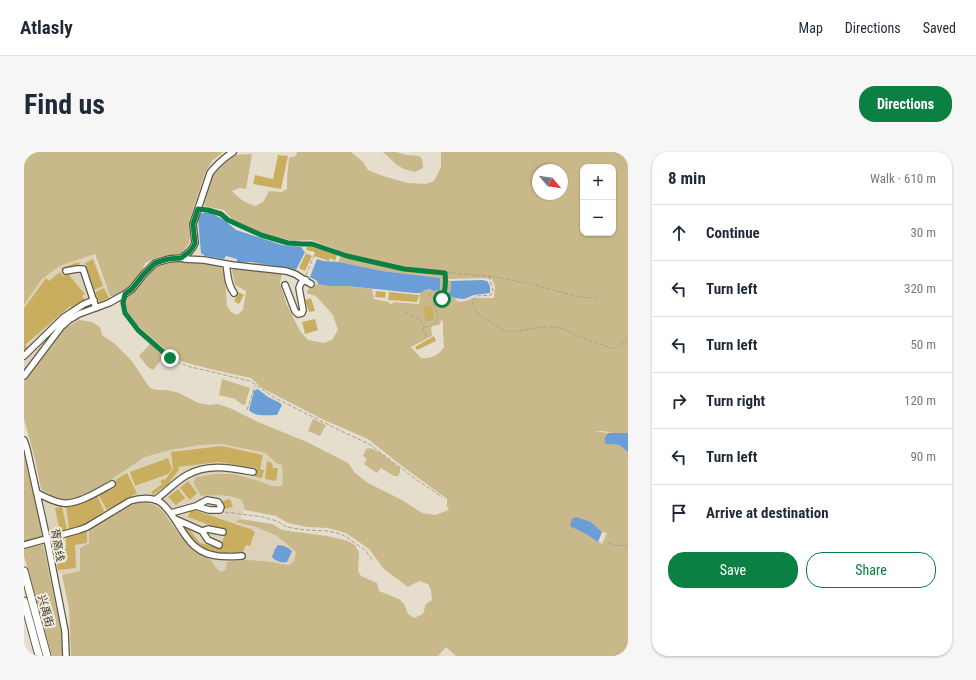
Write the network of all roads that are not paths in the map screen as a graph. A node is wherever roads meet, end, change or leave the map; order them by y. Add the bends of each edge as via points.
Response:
1 (233, 152) edge
2 (181, 258) junction
3 (226, 264) junction
4 (66, 271) dead end
5 (285, 285) dead end
6 (234, 293) dead end
7 (94, 300) junction
8 (96, 308) junction
9 (24, 356) edge
10 (24, 376) edge
11 (24, 440) edge
12 (253, 472) dead end
13 (112, 484) dead end
14 (37, 493) junction
15 (156, 500) junction
16 (196, 506) junction
17 (171, 514) junction
18 (175, 519) junction
19 (202, 530) junction
20 (223, 532) dead end
21 (47, 540) junction
22 (24, 545) edge
23 (219, 545) dead end
24 (242, 556) dead end
25 (24, 571) edge
26 (24, 601) edge
27 (39, 656) edge
28 (47, 656) edge
29 (66, 656) edge

1 - 2 street via 210,172 193,224 195,243
2 - 3 street
2 - 8 street via 155,263 132,289
3 - 5 street via 286,271 307,281 301,283 299,288 302,313 298,314 295,311
3 - 6 street via 228,282
4 - 7 street via 83,270
7 - 8 street
7 - 9 street via 64,317
8 - 10 street via 79,314 60,327
11 - 14 street, 胥高线
12 - 15 street via 222,467 195,471 186,475
13 - 14 street via 74,503 55,501
14 - 21 street, 胥高线
15 - 17 street
15 - 21 street via 130,501 87,526
16 - 16 street via 209,510 220,510 221,507 213,500
16 - 17 street
17 - 18 street
18 - 19 street
18 - 24 street via 190,542 198,549 222,557
19 - 20 street
19 - 23 street via 208,540
21 - 22 street
21 - 29 street, 胥高线 via 65,631
25 - 28 main road, 兴禹街
26 - 27 main road, 兴禹街

